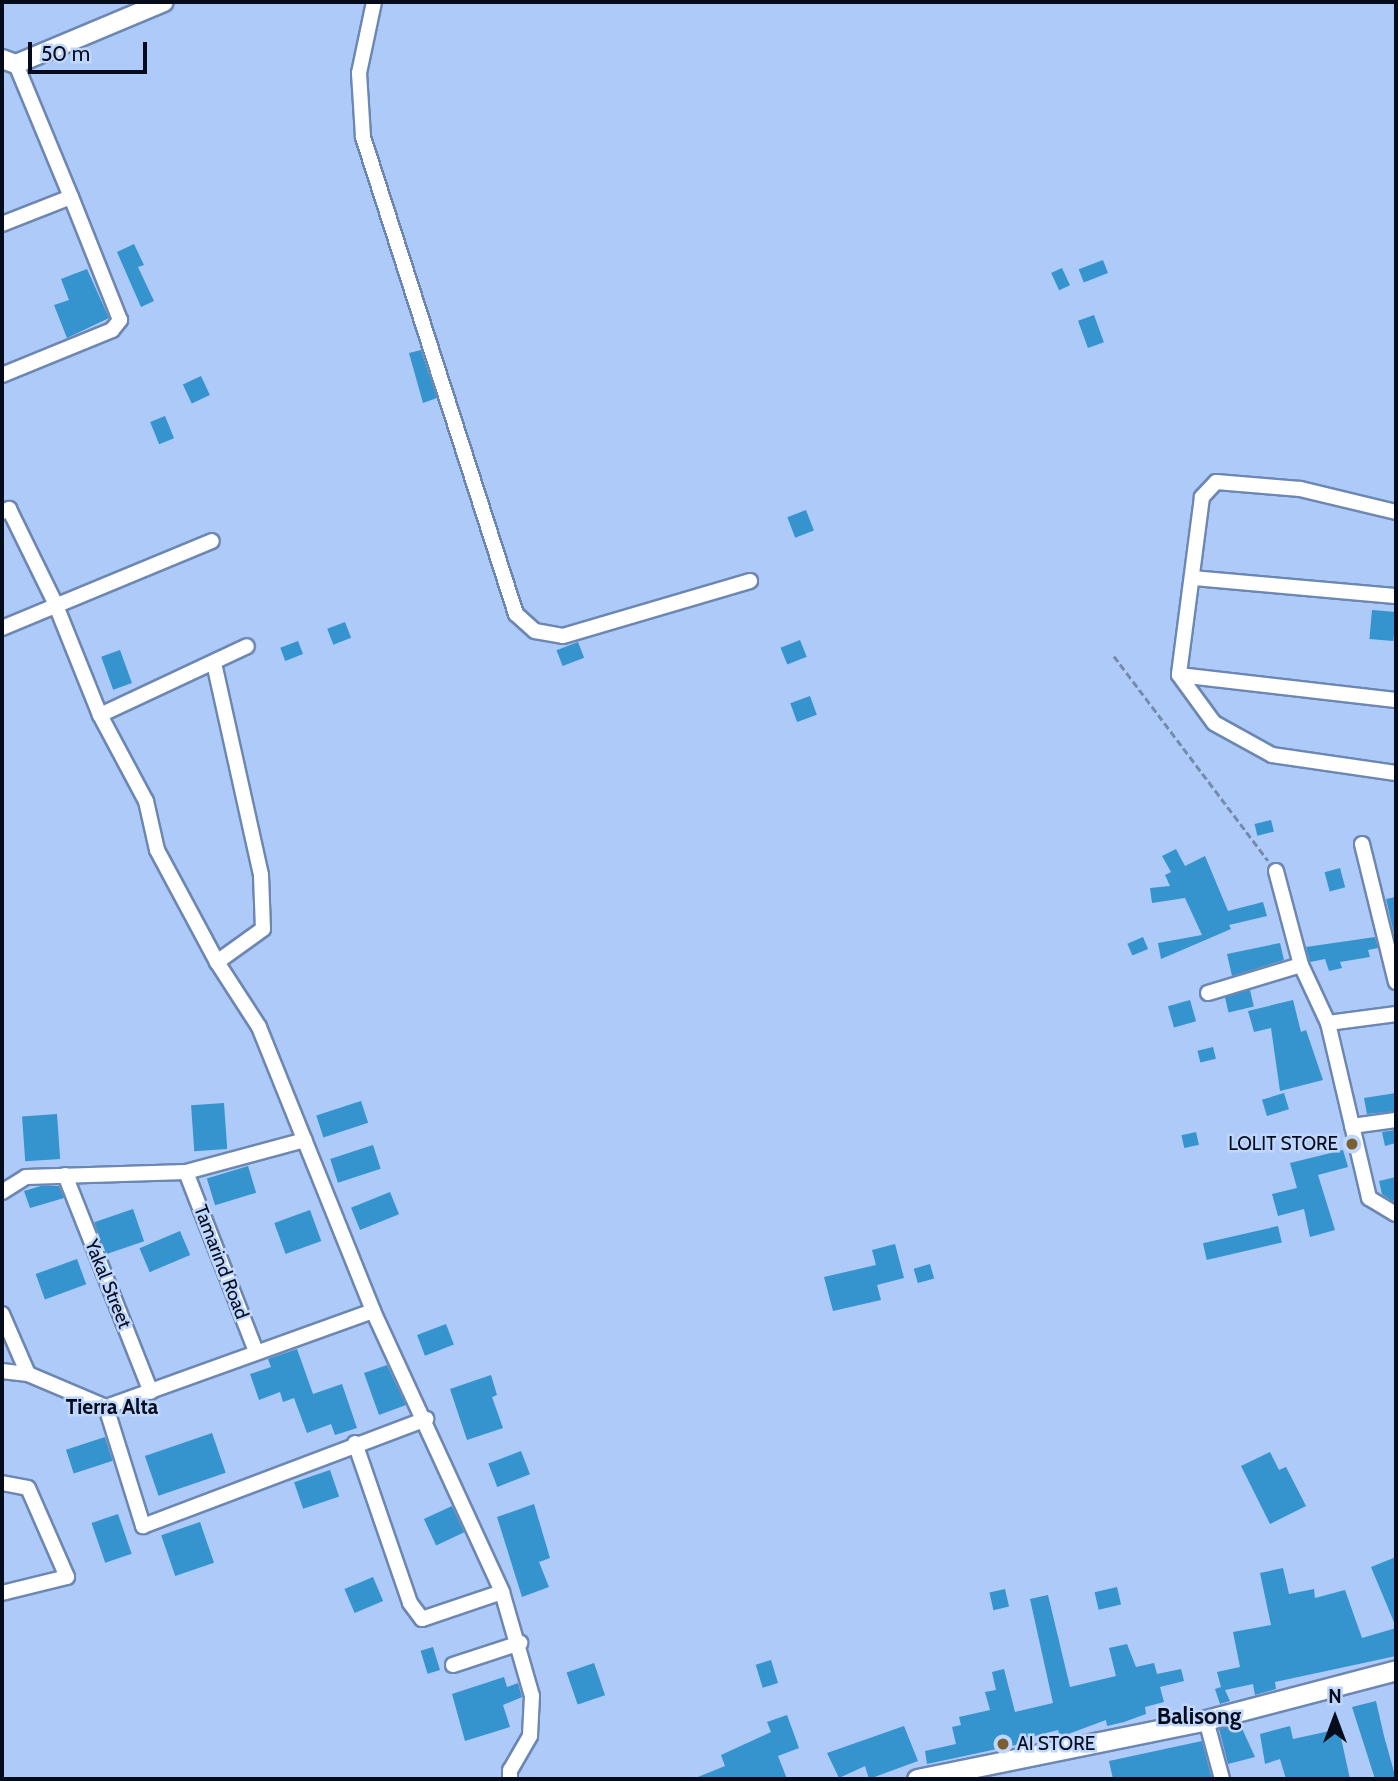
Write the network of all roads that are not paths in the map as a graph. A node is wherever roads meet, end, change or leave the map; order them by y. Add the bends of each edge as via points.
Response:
1 (164, 2) edge
2 (374, 2) edge
3 (9, 62) edge
4 (72, 197) junction
5 (2, 224) edge
6 (2, 375) edge
7 (2, 512) edge
8 (1396, 512) edge
9 (212, 541) dead end
10 (1194, 578) junction
11 (750, 580) dead end
12 (1396, 596) edge
13 (55, 603) junction
14 (2, 628) edge
15 (247, 646) dead end
16 (214, 663) junction
17 (1179, 675) junction
18 (1396, 700) edge
19 (100, 715) junction
20 (1396, 774) edge
21 (1362, 844) dead end
22 (1276, 871) road end
23 (217, 962) junction
24 (1301, 965) junction
25 (1396, 982) edge
26 (1208, 993) dead end
27 (1396, 1014) edge
28 (1328, 1023) junction
29 (1396, 1120) edge
30 (1352, 1126) junction
31 (304, 1140) junction
32 (186, 1172) junction
33 (65, 1175) junction
34 (2, 1192) edge
35 (1396, 1214) edge
36 (373, 1311) junction
37 (2, 1314) edge
38 (256, 1352) junction
39 (2, 1371) edge
40 (28, 1374) junction
41 (150, 1392) junction
42 (106, 1407) junction
43 (426, 1419) junction
44 (355, 1443) junction
45 (2, 1483) edge
46 (502, 1592) junction
47 (2, 1593) edge
48 (520, 1643) junction
49 (453, 1665) dead end
50 (1396, 1670) edge
51 (1206, 1720) junction
52 (510, 1779) edge
53 (917, 1779) edge
54 (1222, 1779) edge

1 - 3 street
2 - 11 street via 359,73 363,137 516,614 536,631 563,636
3 - 4 street
4 - 5 street
4 - 6 street via 120,320 112,330
7 - 13 street via 9,509
8 - 10 street via 1300,489 1216,482 1202,497
9 - 13 street
10 - 12 street
10 - 17 street
13 - 14 street
13 - 19 street
15 - 16 street
16 - 19 street
16 - 23 street via 261,875 263,929
17 - 18 street
17 - 20 street via 1214,723 1272,755
19 - 23 street via 146,801 157,850
21 - 25 street
22 - 24 street
23 - 31 street via 259,1027
24 - 26 street
24 - 28 street
27 - 28 street
28 - 30 street
29 - 30 street
30 - 35 street via 1369,1198
31 - 32 street
31 - 36 street
32 - 33 street
32 - 38 street, Tamarind Road
33 - 34 street via 26,1177
33 - 41 street, Yakal Street
36 - 38 street
36 - 43 street
37 - 40 street
38 - 41 street
39 - 40 street
40 - 42 street
41 - 42 street
42 - 44 street via 143,1526
43 - 44 street
43 - 46 street
44 - 46 street via 410,1603 422,1619
45 - 47 street via 28,1488 67,1577
46 - 48 street
48 - 49 street
48 - 52 street via 532,1696 530,1736 510,1770
50 - 51 main road
51 - 53 main road
51 - 54 street

